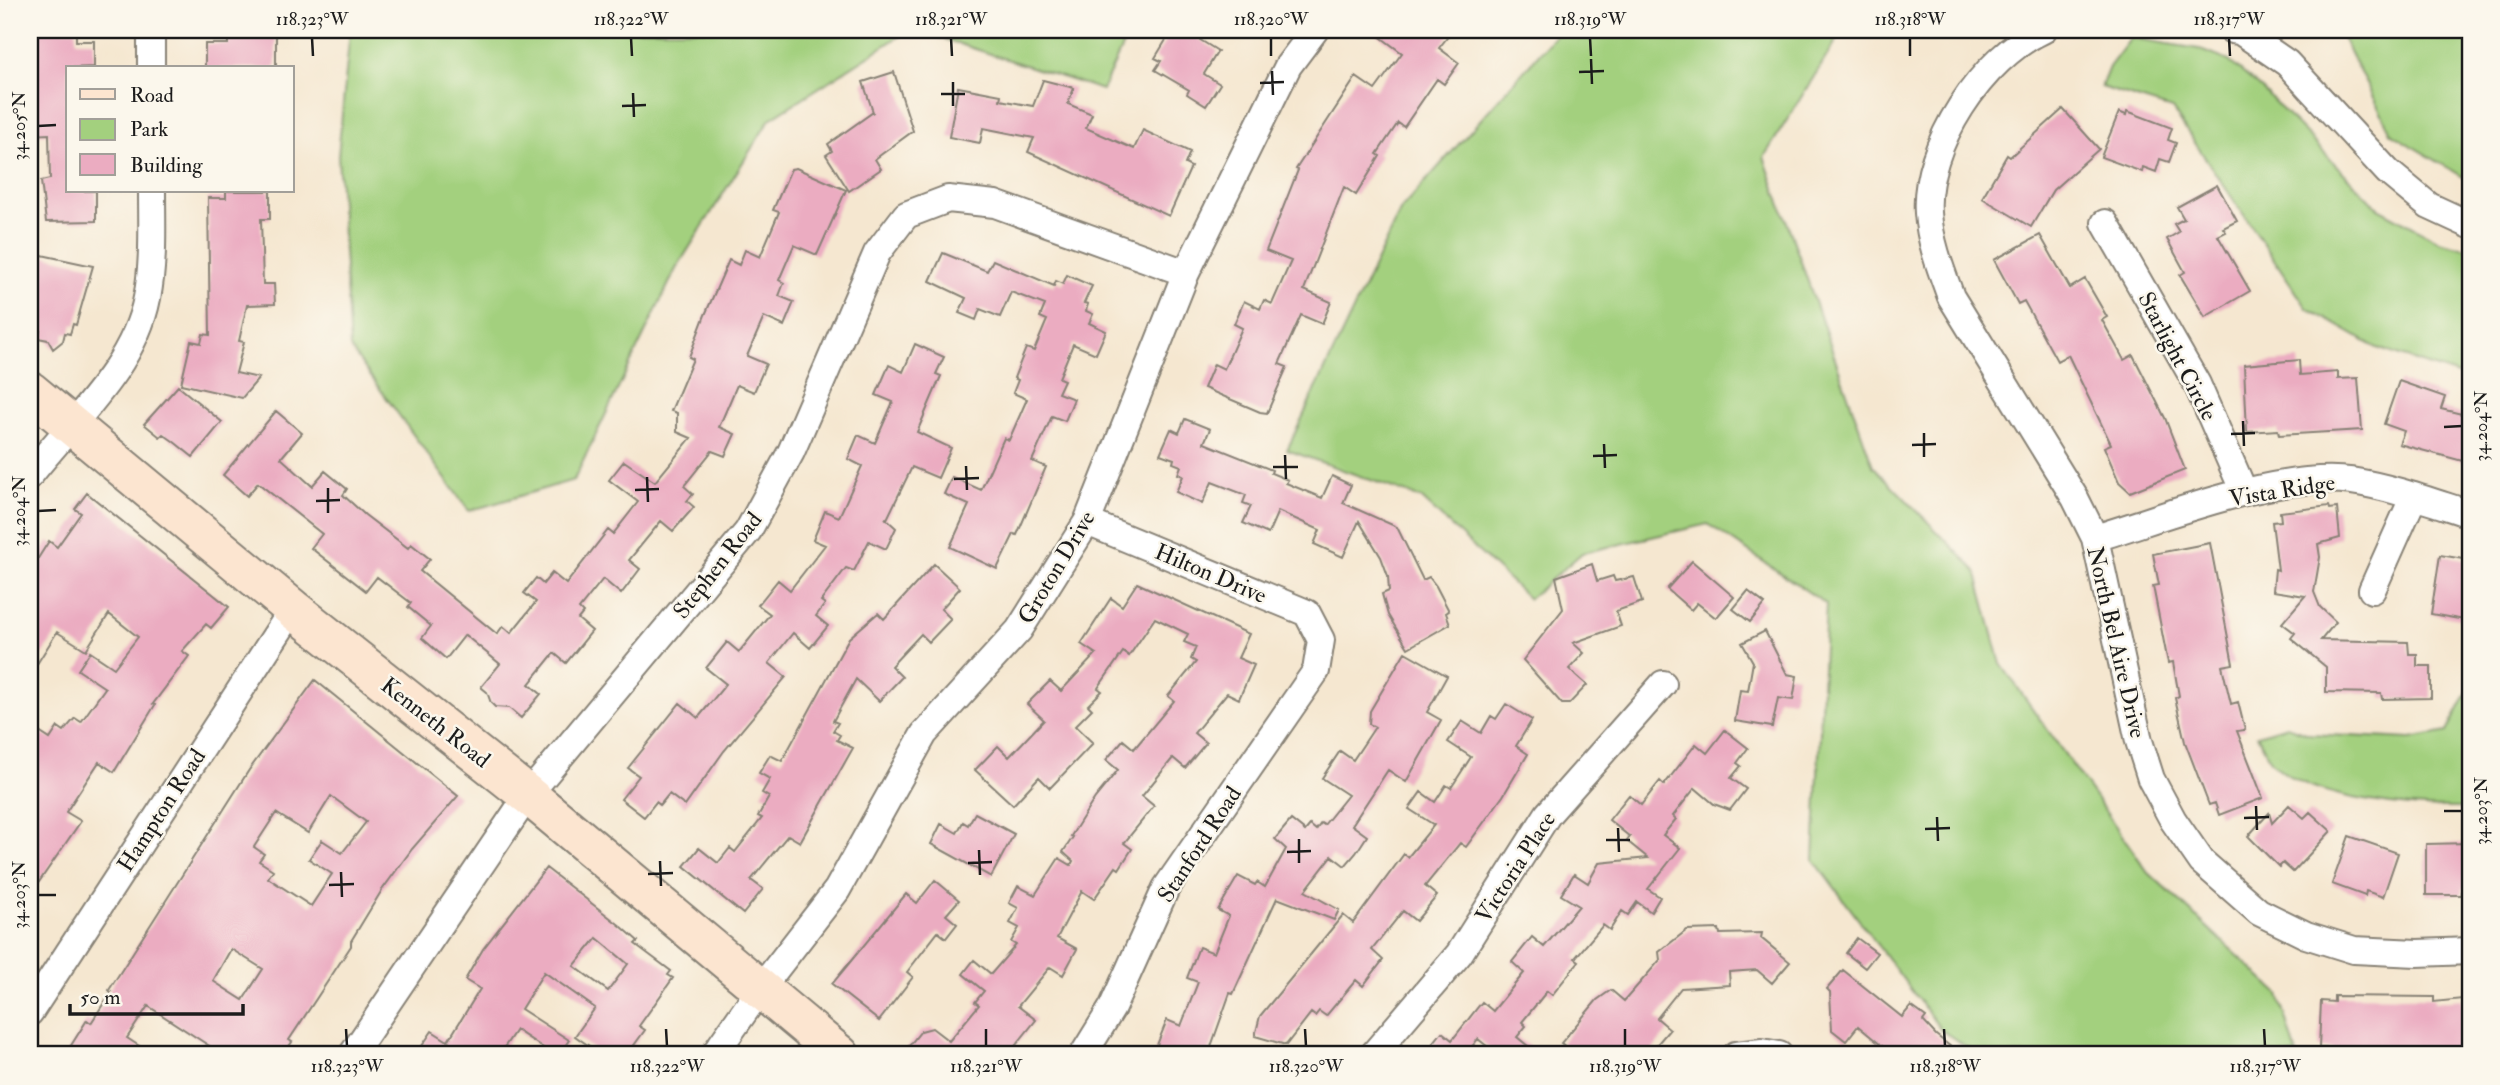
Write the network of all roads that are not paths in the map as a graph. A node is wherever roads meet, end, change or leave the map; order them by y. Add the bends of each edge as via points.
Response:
1 (151, 30) edge
2 (1315, 30) edge
3 (2043, 30) edge
4 (2232, 30) edge
5 (151, 66) edge
6 (152, 192) edge
7 (2105, 223) dead end
8 (2470, 225) edge
9 (1186, 273) junction
10 (30, 391) edge
11 (71, 425) junction
12 (30, 475) edge
13 (2244, 492) junction
14 (2414, 496) junction
15 (2470, 514) edge
16 (1087, 522) junction
17 (2095, 538) junction
18 (2372, 590) dead end
19 (293, 609) junction
20 (1321, 640) joint
21 (1663, 684) dead end
22 (528, 795) junction
23 (2470, 951) edge
24 (761, 988) junction
25 (30, 1012) edge
26 (1738, 1054) edge
27 (352, 1055) edge
28 (714, 1055) edge
29 (840, 1055) edge
30 (1083, 1055) edge
31 (1373, 1055) edge
32 (1779, 1055) edge

1 - 5 street
2 - 9 street, Groton Drive via 1288,66
3 - 17 street, North Bel Aire Drive via 2023,39 1981,76 1954,118 1935,166 1928,212 1938,263 1951,297
4 - 8 street via 2287,63 2388,172 2429,206
6 - 11 street via 150,276 139,325 115,368
7 - 13 street, Starlight Circle via 2197,384
9 - 16 street, Groton Drive
9 - 22 street, Stephen Road via 995,204 948,199 906,215 877,253 791,452 748,531
10 - 11 street, Kenneth Road
11 - 12 street
11 - 19 street, Kenneth Road
13 - 14 street, Vista Ridge via 2316,481 2350,481
13 - 17 street, Vista Ridge
14 - 15 street, Vista Ridge
14 - 18 street
16 - 20 street, Hilton Drive via 1307,613
16 - 24 street, Groton Drive via 1019,630 924,734 837,890
17 - 23 street, North Bel Aire Drive via 2139,741 2173,820 2202,862 2259,912 2306,935 2354,950
19 - 22 street, Kenneth Road
19 - 25 street, Hampton Road
20 - 30 street, Stanford Road via 1316,671 1166,888 1112,1008
21 - 31 street, Victoria Place via 1548,814 1459,954
22 - 24 street, Kenneth Road
22 - 27 street, Stephen Road
24 - 28 street, Groton Drive
24 - 29 street, Kenneth Road
26 - 32 street

